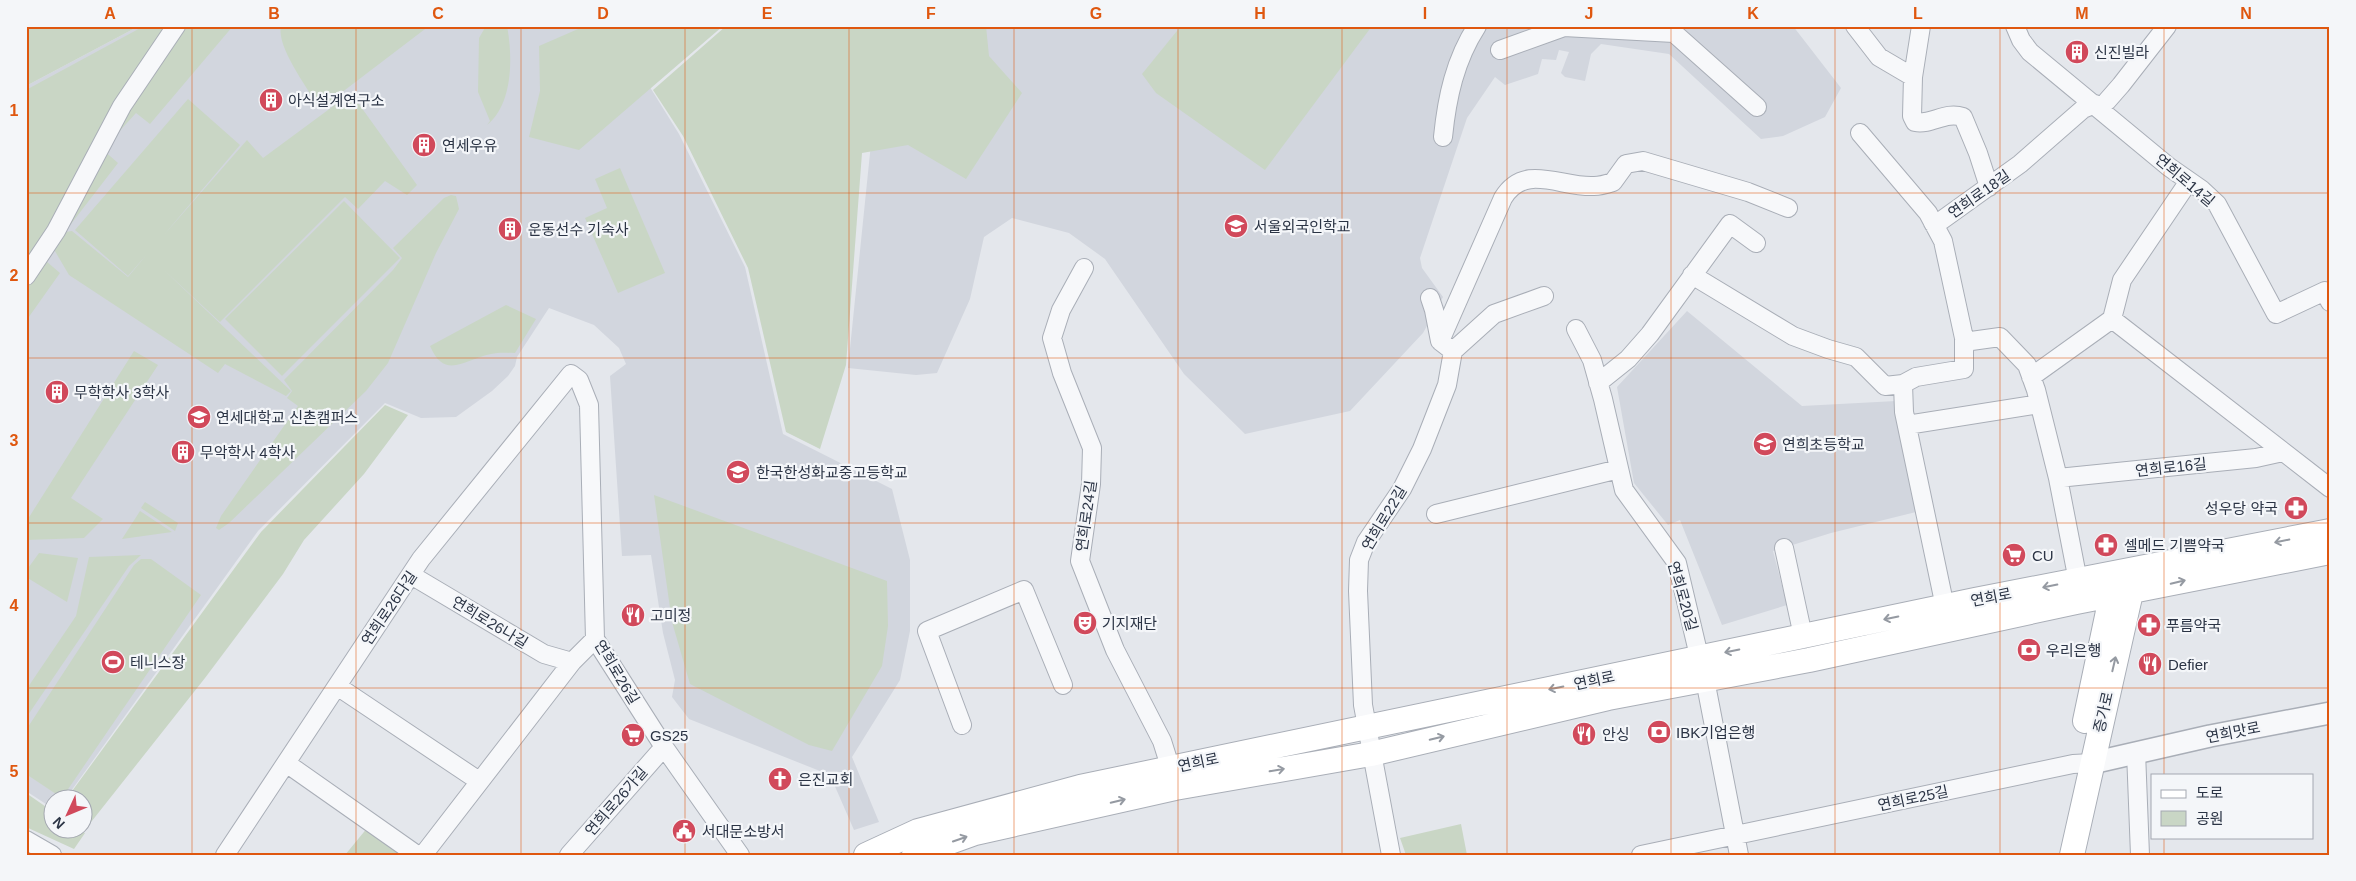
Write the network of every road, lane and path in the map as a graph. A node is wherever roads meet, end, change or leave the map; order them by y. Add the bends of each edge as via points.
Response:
1 (176, 26) edge
2 (1477, 26) edge
3 (1855, 26) edge
4 (1921, 26) edge
5 (2015, 26) edge
6 (2167, 26) edge
7 (1500, 50) dead end
8 (1913, 77) junction
9 (2101, 102) junction
10 (1758, 107) dead end
11 (1860, 133) dead end
12 (1443, 137) dead end
13 (2189, 181) junction
14 (1989, 187) junction
15 (1788, 208) dead end
16 (1933, 223) junction
17 (1756, 243) dead end
18 (1084, 268) dead end
19 (1692, 275) junction
20 (26, 276) edge
21 (2328, 294) edge
22 (1544, 296) dead end
23 (1430, 298) dead end
24 (2112, 319) junction
25 (1576, 330) dead end
26 (1964, 342) junction
27 (1446, 346) junction
28 (571, 374) joint
29 (2031, 377) junction
30 (1598, 383) junction
31 (1903, 384) junction
32 (2039, 404) junction
33 (1906, 425) junction
34 (2282, 452) junction
35 (1619, 469) junction
36 (2058, 478) junction
37 (2330, 488) edge
38 (1436, 514) dead end
39 (2330, 531) edge
40 (1784, 548) dead end
41 (2330, 552) edge
42 (411, 575) junction
43 (2123, 583) junction
44 (2077, 591) junction
45 (1945, 607) junction
46 (1804, 636) junction
47 (594, 639) junction
48 (572, 662) junction
49 (1702, 668) junction
50 (1063, 685) dead end
51 (337, 686) junction
52 (2330, 713) edge
53 (962, 725) dead end
54 (1367, 727) junction
55 (664, 747) junction
56 (2136, 752) junction
57 (1371, 754) junction
58 (286, 763) junction
59 (2085, 763) junction
60 (1174, 778) junction
61 (479, 781) junction
62 (1735, 836) junction
63 (26, 840) edge
64 (52, 855) edge
65 (225, 855) edge
66 (417, 855) edge
67 (423, 855) edge
68 (569, 855) edge
69 (740, 855) edge
70 (866, 855) edge
71 (914, 855) edge
72 (1391, 855) edge
73 (1641, 855) edge
74 (1739, 855) edge
75 (2056, 855) edge
76 (2072, 855) edge
77 (2140, 855) edge

1 - 20 street via 122,106 56,231
2 - 12 street via 1458,63 1448,96
3 - 8 street via 1879,57
4 - 8 street
5 - 9 street, 연희로14길 via 2030,52
6 - 9 street, 연희로18길 via 2121,85
7 - 10 street via 1564,27 1674,33
8 - 14 street via 1912,116 1915,122 1923,123 1953,114 1963,117
9 - 13 street, 연희로14길 via 2169,167
9 - 14 street, 연희로18길 via 2083,109
11 - 16 street
13 - 21 street, 연희로14길 via 2217,204 2276,314
13 - 24 street via 2122,280
14 - 16 street, 연희로18길
15 - 27 street via 1748,192 1643,161 1626,164 1613,182 1594,186 1534,178 1521,182 1509,187 1503,198
16 - 26 street, 연희로18길 via 1943,242
17 - 19 street via 1730,224
18 - 60 street, 연희로24길 via 1061,310 1052,338 1062,373 1092,448 1091,484 1080,562 1115,650 1162,741
19 - 30 street via 1650,334 1628,359
19 - 31 street via 1793,336 1856,357 1885,386
22 - 27 street via 1494,314
23 - 27 street, 연희로22길
24 - 29 street
24 - 34 street
25 - 30 street, 연희로20길 via 1592,360
26 - 29 street via 2000,337 2027,365
26 - 31 street, 연희로18길 via 1964,369 1916,377
27 - 54 street, 연희로22길 via 1447,385 1422,449 1402,489 1366,542 1359,560 1362,676
28 - 42 street, 연희로26다길
28 - 47 street, 연희로26길 via 579,380 589,405
29 - 32 street
30 - 35 street, 연희로20길
31 - 33 street
32 - 33 street
32 - 36 street
33 - 45 street
34 - 36 street, 연희로16길 via 2256,458
34 - 37 street
35 - 38 street
35 - 49 street, 연희로20길 via 1624,490 1677,563
36 - 44 street
39 -> 43 main road, 연희로
40 - 46 street
43 -> 41 main road, 연희로
42 - 48 street, 연희로26나길 via 544,654
42 - 51 street, 연희로26다길
43 - 44 main road, 연희로
43 - 59 main road, 증가로
44 -> 45 main road, 연희로
44 - 49 main road, 연희로 via 1809,660
45 -> 46 main road, 연희로
46 -> 49 main road, 연희로
47 - 48 street
47 - 55 street, 연희로26길
48 - 61 street
49 -> 54 main road, 연희로
57 -> 49 main road, 연희로 via 1555,710
49 - 62 street
50 - 53 street via 1024,590 927,631
51 - 58 street, 연희로26다길
51 - 61 street
52 - 56 street, 연희맛로
54 - 57 street, 연희로22길
54 - 60 main road, 연희로
55 - 68 street, 연희로26가길
55 - 69 street, 연희로26길
56 - 59 street, 연희맛로
56 - 77 street
60 -> 57 main road, 연희로
57 - 72 street
58 - 65 street, 연희로26다길
58 - 66 street
59 - 62 street, 연희로25길
59 - 75 main road, 증가로
59 - 76 main road, 증가로
60 - 70 main road, 연희로 via 1080,787 918,831
71 -> 60 main road, 연희로 via 975,834
61 - 67 street
62 - 73 street, 연희로25길
62 - 74 street
63 - 64 street

